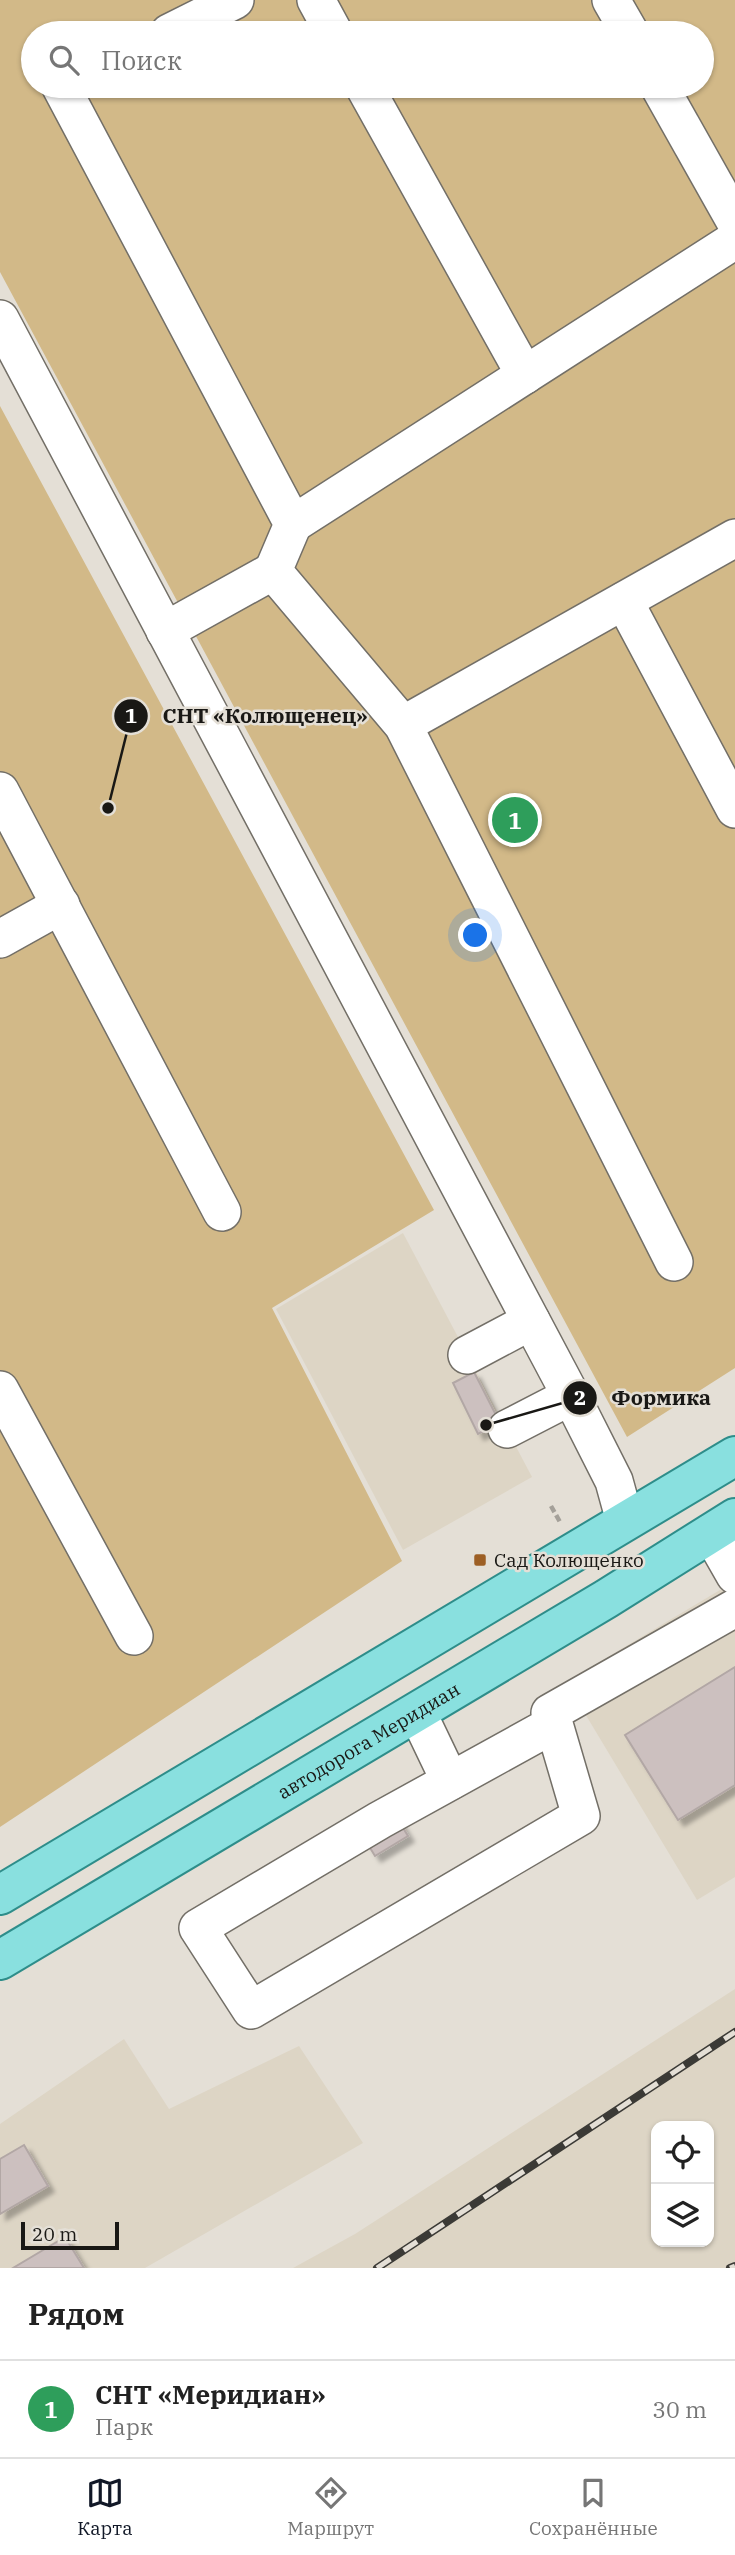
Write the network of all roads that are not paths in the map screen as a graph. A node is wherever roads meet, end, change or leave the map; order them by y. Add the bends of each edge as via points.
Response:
1 (235, 0) edge
2 (316, 0) edge
3 (611, 0) edge
4 (193, 21) edge
5 (327, 21) edge
6 (623, 21) edge
7 (66, 98) edge
8 (371, 98) edge
9 (666, 98) edge
10 (735, 221) edge
11 (735, 240) edge
12 (0, 319) edge
13 (525, 375) junction
14 (293, 524) junction
15 (735, 538) edge
16 (273, 571) junction
17 (624, 601) junction
18 (165, 631) junction
19 (402, 725) junction
20 (0, 791) edge
21 (735, 808) edge
22 (61, 905) junction
23 (0, 939) edge
24 (222, 1212) dead end
25 (674, 1262) dead end
26 (531, 1321) junction
27 (467, 1355) dead end
28 (0, 1390) edge
29 (571, 1396) junction
30 (507, 1429) dead end
31 (735, 1456) edge
32 (625, 1521) junction
33 (723, 1525) edge
34 (652, 1570) junction
35 (735, 1576) edge
36 (735, 1608) edge
37 (134, 1636) dead end
38 (417, 1712) junction
39 (554, 1724) junction
40 (450, 1781) junction
41 (0, 1895) edge
42 (0, 1960) edge

1 - 4 street
2 - 5 street
3 - 6 street
7 - 14 street
8 - 13 street
9 - 10 street
11 - 13 street
12 - 18 street
13 - 14 street
14 - 16 street
15 - 17 street
16 - 18 street
16 - 19 street
17 - 19 street
17 - 21 street
18 - 26 street
19 - 25 street
20 - 22 street
22 - 23 street
22 - 24 street
26 - 27 street
26 - 29 street
28 - 37 street
29 - 30 street
29 - 32 street via 614,1481
31 - 32 main road
32 - 34 main road
32 - 41 main road
33 - 34 main road, автодорога Меридиан
33 - 35 street
34 - 38 main road, автодорога Меридиан
36 - 39 street via 550,1713
38 - 40 street
38 - 42 main road, автодорога Меридиан
39 - 40 street
39 - 40 street via 581,1816 251,2010 198,1928

